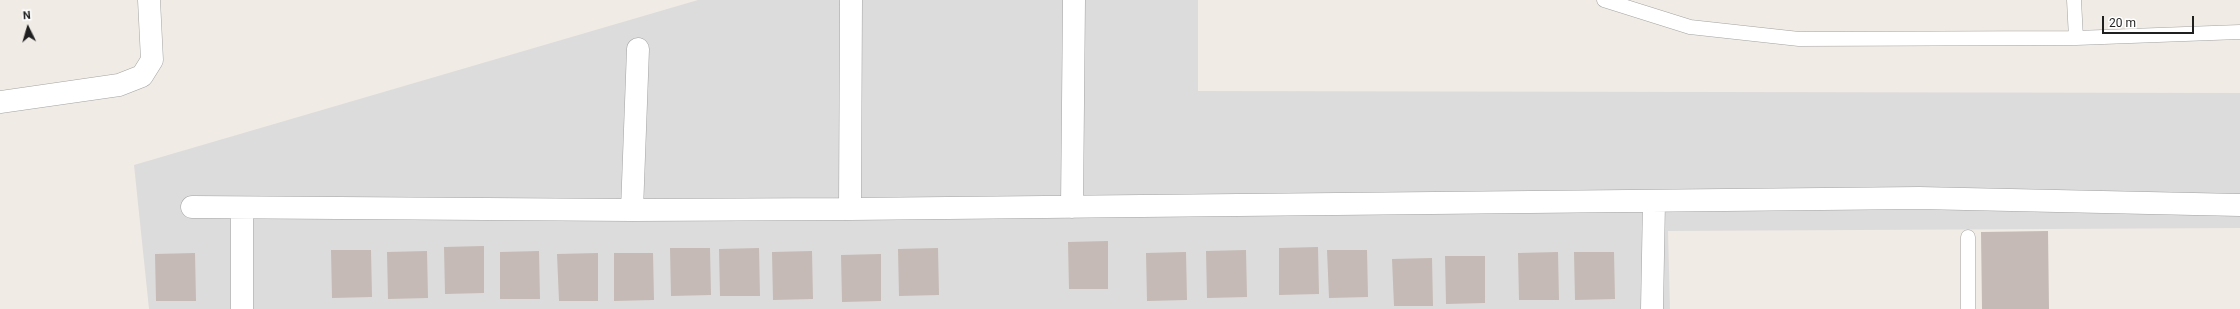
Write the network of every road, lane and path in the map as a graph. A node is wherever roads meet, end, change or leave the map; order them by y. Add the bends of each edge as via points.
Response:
1 (149, 0) edge
2 (851, 0) edge
3 (1074, 0) edge
4 (1604, 0) edge
5 (2074, 0) edge
6 (2240, 32) edge
7 (2076, 38) junction
8 (638, 49) dead end
9 (0, 102) edge
10 (1654, 202) junction
11 (2240, 205) edge
12 (192, 207) dead end
13 (1072, 207) junction
14 (242, 208) junction
15 (850, 209) junction
16 (632, 210) junction
17 (1968, 237) dead end
18 (242, 309) edge
19 (1652, 309) edge
20 (1968, 309) edge

1 - 9 street via 152,60 142,76 119,85
2 - 15 street
3 - 13 street
4 - 7 lane via 1690,26 1799,38
5 - 7 lane
6 - 7 lane
8 - 16 street
10 - 11 street via 1919,198
10 - 13 street
10 - 19 street
12 - 14 street
13 - 15 street
14 - 16 street
14 - 18 street
15 - 16 street
17 - 20 lane

